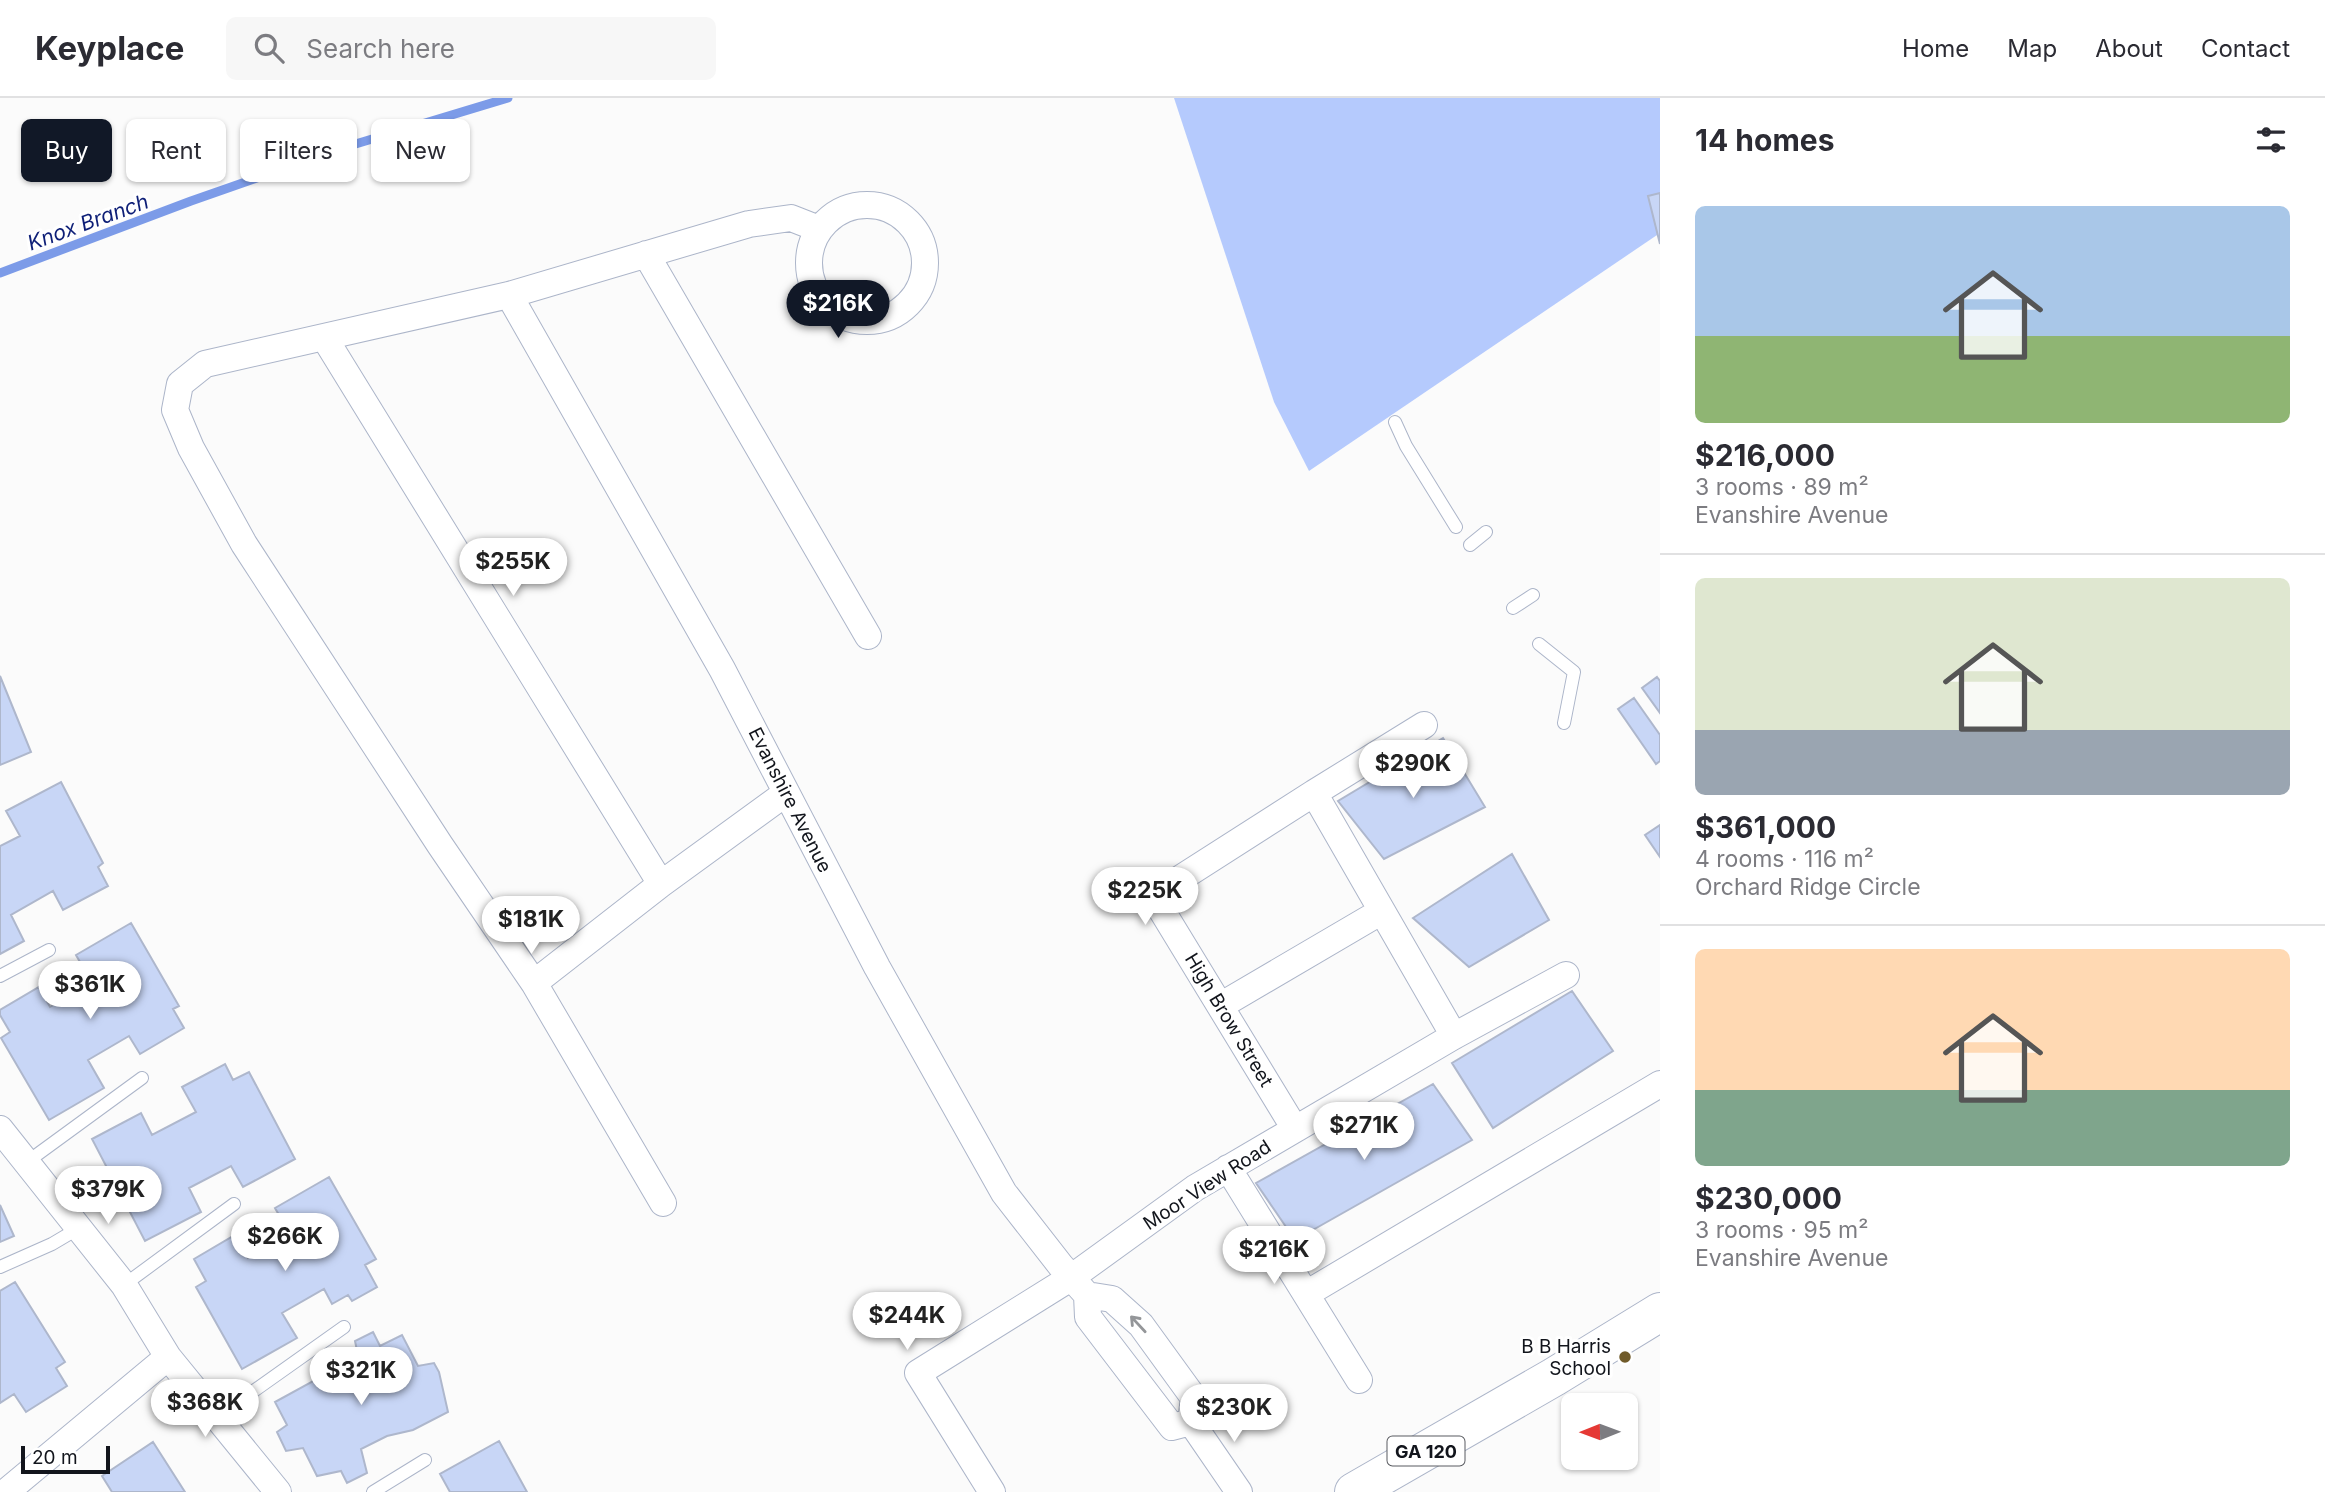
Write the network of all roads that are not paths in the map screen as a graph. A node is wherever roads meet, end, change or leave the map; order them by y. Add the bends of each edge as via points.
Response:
1 (819, 229) junction
2 (646, 254) junction
3 (509, 295) junction
4 (324, 337) junction
5 (1395, 422) dead end
6 (1455, 527) dead end
7 (1486, 533) dead end
8 (1470, 545) dead end
9 (1533, 595) dead end
10 (1513, 608) dead end
11 (868, 636) dead end
12 (1539, 644) dead end
13 (1564, 723) dead end
14 (1424, 725) dead end
15 (786, 793) junction
16 (1314, 793) junction
17 (661, 884) junction
18 (1382, 911) junction
19 (49, 950) dead end
20 (1566, 975) dead end
21 (0, 976) edge
22 (534, 983) junction
23 (1220, 1006) junction
24 (1454, 1036) junction
25 (142, 1078) dead end
26 (1660, 1084) edge
27 (0, 1129) edge
28 (1295, 1129) junction
29 (27, 1162) junction
30 (1228, 1168) junction
31 (663, 1203) dead end
32 (234, 1204) dead end
33 (79, 1228) junction
34 (0, 1267) edge
35 (124, 1285) junction
36 (1079, 1286) junction
37 (1306, 1294) junction
38 (1660, 1312) edge
39 (344, 1327) dead end
40 (1163, 1355) junction
41 (168, 1357) junction
42 (1135, 1378) junction
43 (1359, 1380) dead end
44 (217, 1417) junction
45 (1191, 1422) junction
46 (425, 1460) dead end
47 (6, 1492) edge
48 (278, 1492) edge
49 (373, 1492) edge
50 (992, 1492) edge
51 (1239, 1492) edge
52 (1354, 1492) edge

1 - 1 street via 808,266 822,302 837,314 875,322 894,316 909,304 920,288 924,250 917,232 904,218 888,208 859,205 833,215
1 - 2 street via 790,218 749,224
2 - 3 street
2 - 11 street
3 - 4 street
3 - 15 street, Evanshire Avenue via 722,669
4 - 17 street
4 - 22 street via 205,364 180,384 175,410 244,544
5 - 6 lane
7 - 8 lane
9 - 10 lane
12 - 13 lane via 1574,672
14 - 16 street
15 - 17 street
15 - 36 street, Evanshire Avenue via 877,967 1004,1192
16 - 18 street
16 - 23 street, High Brow Street via 1153,896
17 - 22 street
18 - 23 street
18 - 24 street
19 - 21 lane
20 - 24 street, Moor View Road
22 - 31 street
23 - 28 street, High Brow Street
24 - 28 street, Moor View Road
25 - 29 lane
26 - 37 street
27 - 29 street
28 - 30 street, Moor View Road
29 - 33 street
30 - 36 street, Moor View Road via 1195,1188
30 - 37 street
32 - 35 lane
33 - 34 lane
33 - 35 street
35 - 41 street
40 -> 36 street via 1141,1325 1112,1299
36 - 42 street, Evanshire Avenue via 1088,1317
36 - 50 street, Moor View Road via 918,1374
37 - 43 street
38 - 52 main road, GA 120
39 - 44 lane
40 - 42 street
40 - 45 street via 1194,1398
41 - 44 street
41 - 47 street
42 - 45 street, Evanshire Avenue via 1172,1427
44 - 48 street
45 - 51 street
46 - 49 lane

